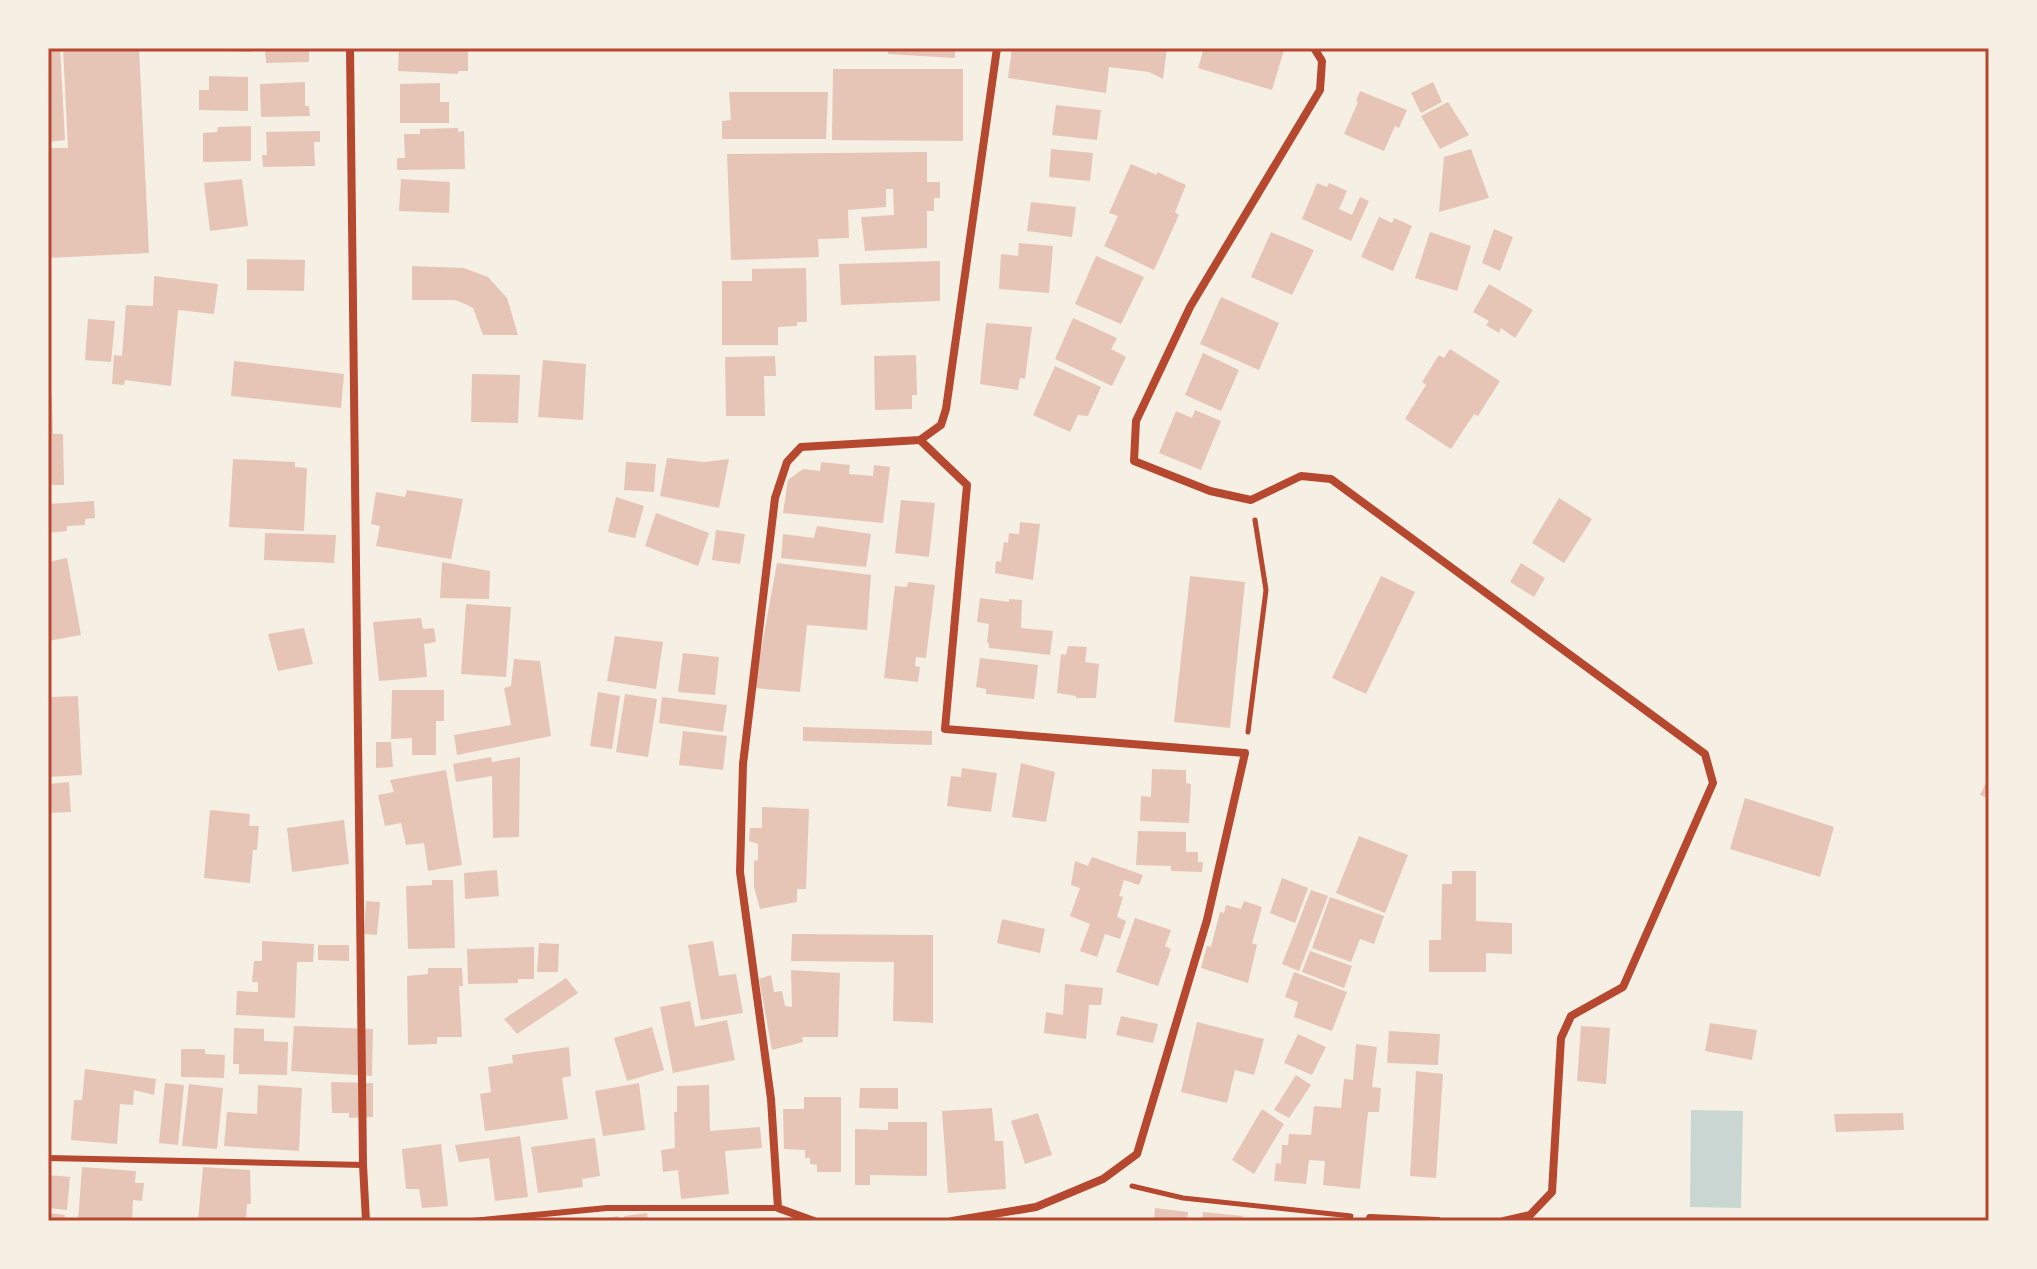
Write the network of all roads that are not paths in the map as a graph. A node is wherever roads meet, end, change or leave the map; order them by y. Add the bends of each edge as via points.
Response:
1 (350, 48) edge
2 (997, 48) edge
3 (1314, 48) edge
4 (920, 440) junction
5 (48, 1158) edge
6 (363, 1165) junction
7 (778, 1208) junction
8 (1370, 1218) road end
9 (366, 1221) edge
10 (472, 1221) edge
11 (814, 1221) edge
12 (952, 1221) edge
13 (1438, 1221) edge
14 (1504, 1221) edge

1 - 6 street
2 - 4 street via 946,409 941,425
3 - 14 street via 1322,61 1320,90 1190,307 1136,421 1134,461 1210,491 1251,500 1301,476 1331,479 1705,754 1713,783 1623,987 1571,1016 1561,1038 1552,1192 1530,1215
4 - 7 street via 801,447 787,462 775,498 743,764 740,872 771,1099
4 - 12 street via 967,485 945,729 1245,753 1207,920 1137,1154 1103,1179 1036,1207
5 - 6 lane
6 - 9 street
7 - 10 lane via 607,1208
7 - 11 street
8 - 13 street

